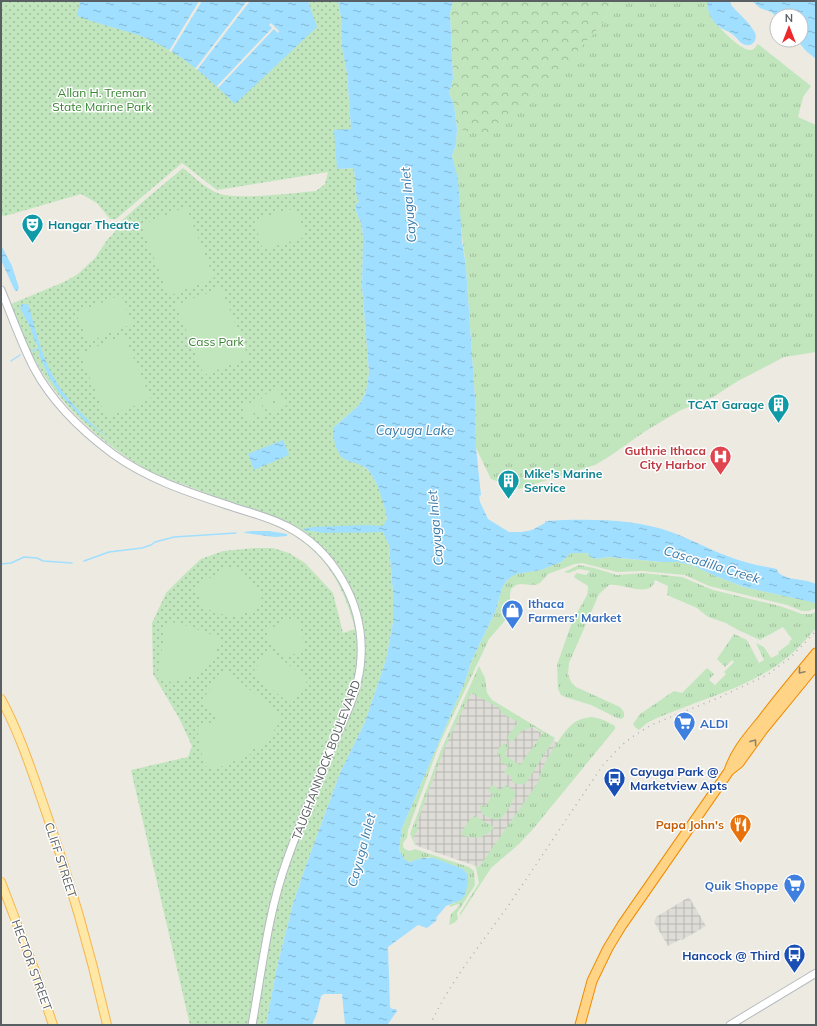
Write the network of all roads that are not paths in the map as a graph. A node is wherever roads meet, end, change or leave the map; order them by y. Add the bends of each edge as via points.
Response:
1 (1, 290) edge
2 (816, 653) edge
3 (816, 665) edge
4 (1, 699) edge
5 (729, 771) junction
6 (1, 882) edge
7 (816, 973) edge
8 (53, 1025) edge
9 (107, 1025) edge
10 (252, 1025) edge
11 (580, 1025) edge
12 (730, 1025) edge

1 - 10 main road, TAUGHANNOCK BOULEVARD via 40,378 59,404 89,434 120,459 151,477 181,490 271,519 296,532 329,560 341,577 354,604 362,646 358,679 279,883
2 -> 5 highway via 744,742 733,758
5 -> 3 highway via 739,763
4 - 9 main road, CLIFF STREET via 23,745 55,837 95,970
5 - 11 highway via 608,948 592,981
6 - 8 main road, HECTOR STREET
7 - 12 main road

